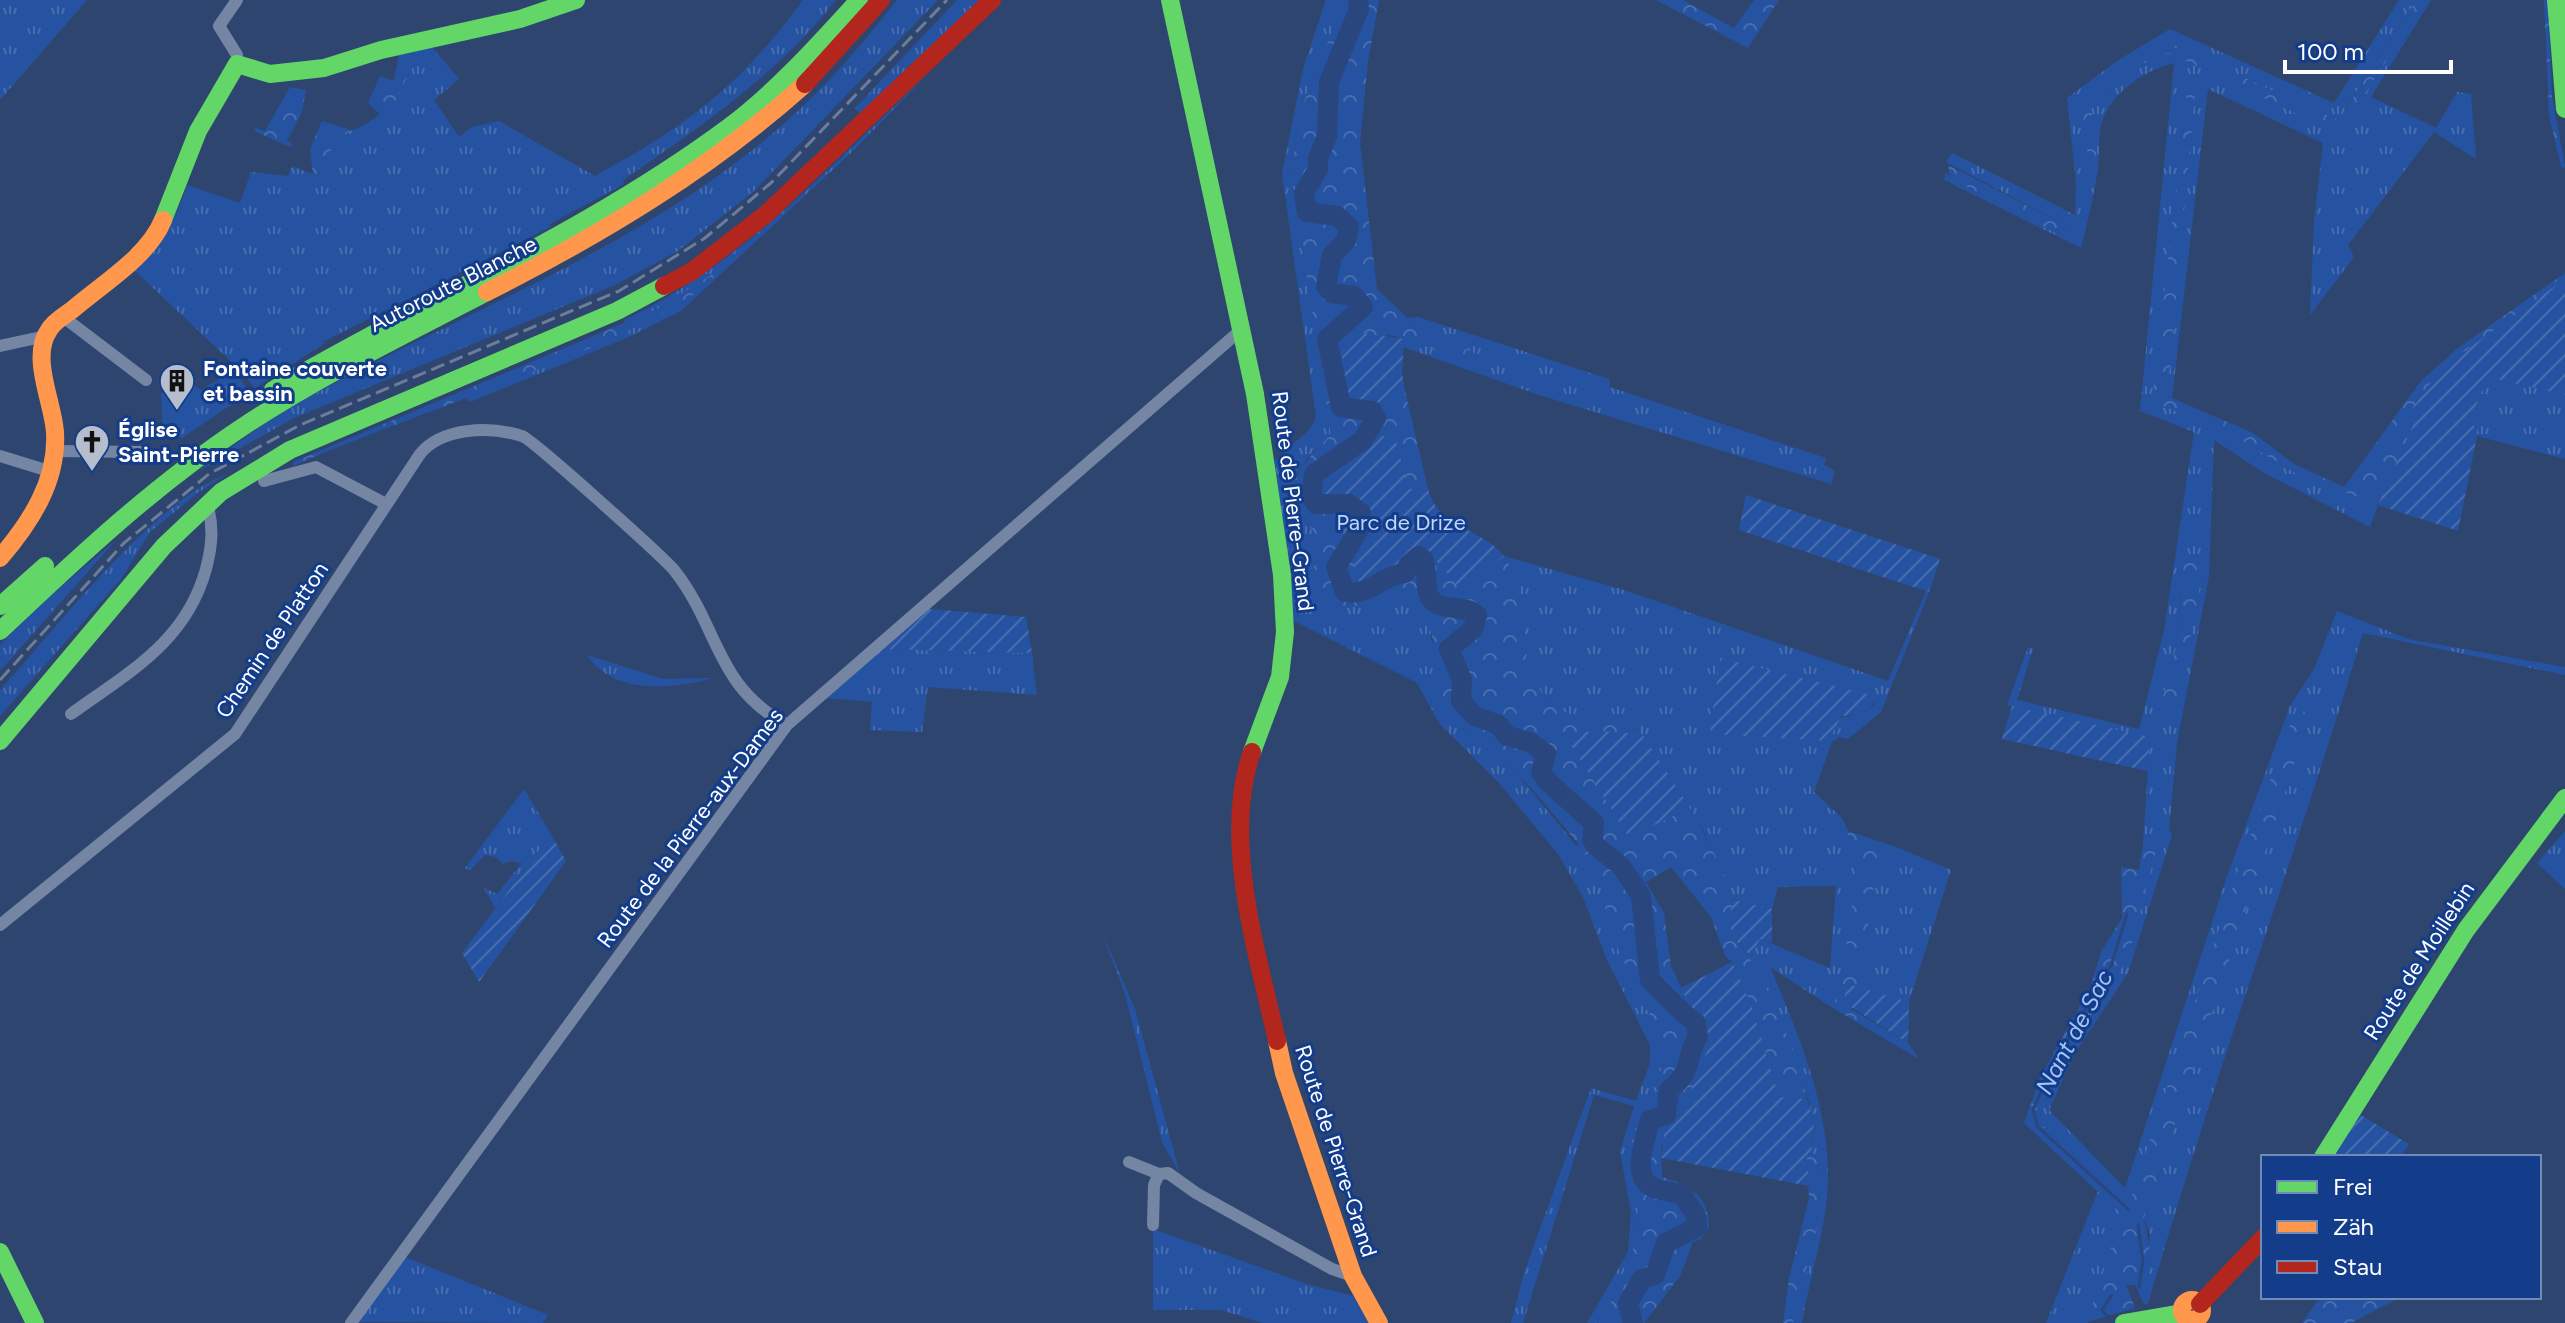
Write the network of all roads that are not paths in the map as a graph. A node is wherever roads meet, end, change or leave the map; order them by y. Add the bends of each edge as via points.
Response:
1 (237, 0) edge
2 (576, 0) edge
3 (859, 0) edge
4 (881, 0) edge
5 (992, 0) edge
6 (1170, 0) edge
7 (2556, 0) edge
8 (237, 64) junction
9 (2565, 109) edge
10 (62, 316) junction
11 (1242, 329) junction
12 (46, 336) junction
13 (0, 346) edge
14 (146, 380) dead end
15 (55, 451) junction
16 (141, 452) dead end
17 (0, 456) edge
18 (52, 472) junction
19 (264, 481) dead end
20 (207, 503) junction
21 (386, 504) junction
22 (19, 539) junction
23 (0, 546) edge
24 (0, 558) edge
25 (0, 606) edge
26 (96, 623) junction
27 (0, 631) edge
28 (71, 714) dead end
29 (0, 722) edge
30 (787, 725) junction
31 (0, 741) edge
32 (2565, 798) edge
33 (0, 925) edge
34 (2324, 1155) edge
35 (1129, 1162) dead end
36 (1163, 1174) junction
37 (1153, 1225) dead end
38 (2261, 1240) edge
39 (0, 1252) edge
40 (1353, 1276) junction
41 (2193, 1315) edge
42 (35, 1323) edge
43 (351, 1323) edge
44 (1379, 1323) edge
45 (2124, 1323) edge

1 - 8 street via 220,23
2 - 8 main road via 324,68 266,74
3 - 25 main road, Autoroute Blanche via 791,76 710,144 599,214 352,343 252,403 148,477
4 - 27 main road, Autoroute Blanche via 811,82 721,158 614,226 257,419 151,495
5 - 20 main road via 765,215 691,272 617,311 290,450
6 - 11 main road, Route de Pierre-Grand
7 - 9 main road
8 - 10 main road via 198,131 158,232
10 - 12 main road
10 - 14 street
11 - 30 street, Route de la Pierre-aux-Dames
11 - 40 main road, Route de Pierre-Grand via 1285,614 1280,677 1243,789 1245,892 1275,1043
12 - 13 street
12 - 15 main road via 42,358
15 - 16 street
15 - 18 main road
17 - 18 street
18 - 22 main road
19 - 21 street via 316,467
20 - 26 main road
20 - 28 street via 212,542 192,609 156,652
21 - 30 street, Chemin de Platton via 425,448 443,435 482,432 528,438 674,571 735,683 757,707
21 - 33 street, Chemin de Platton via 235,734
22 - 23 main road
22 - 24 main road
26 - 29 main road
26 - 31 main road via 63,670
30 - 43 street, Route de la Pierre-aux-Dames
32 - 34 main road, Route de Moillebin via 2466,930
35 - 36 street
36 - 37 street via 1154,1185
36 - 40 street
38 - 41 main road
39 - 42 main road
40 - 44 main road, Route de Pierre-Grand
41 - 45 main road

